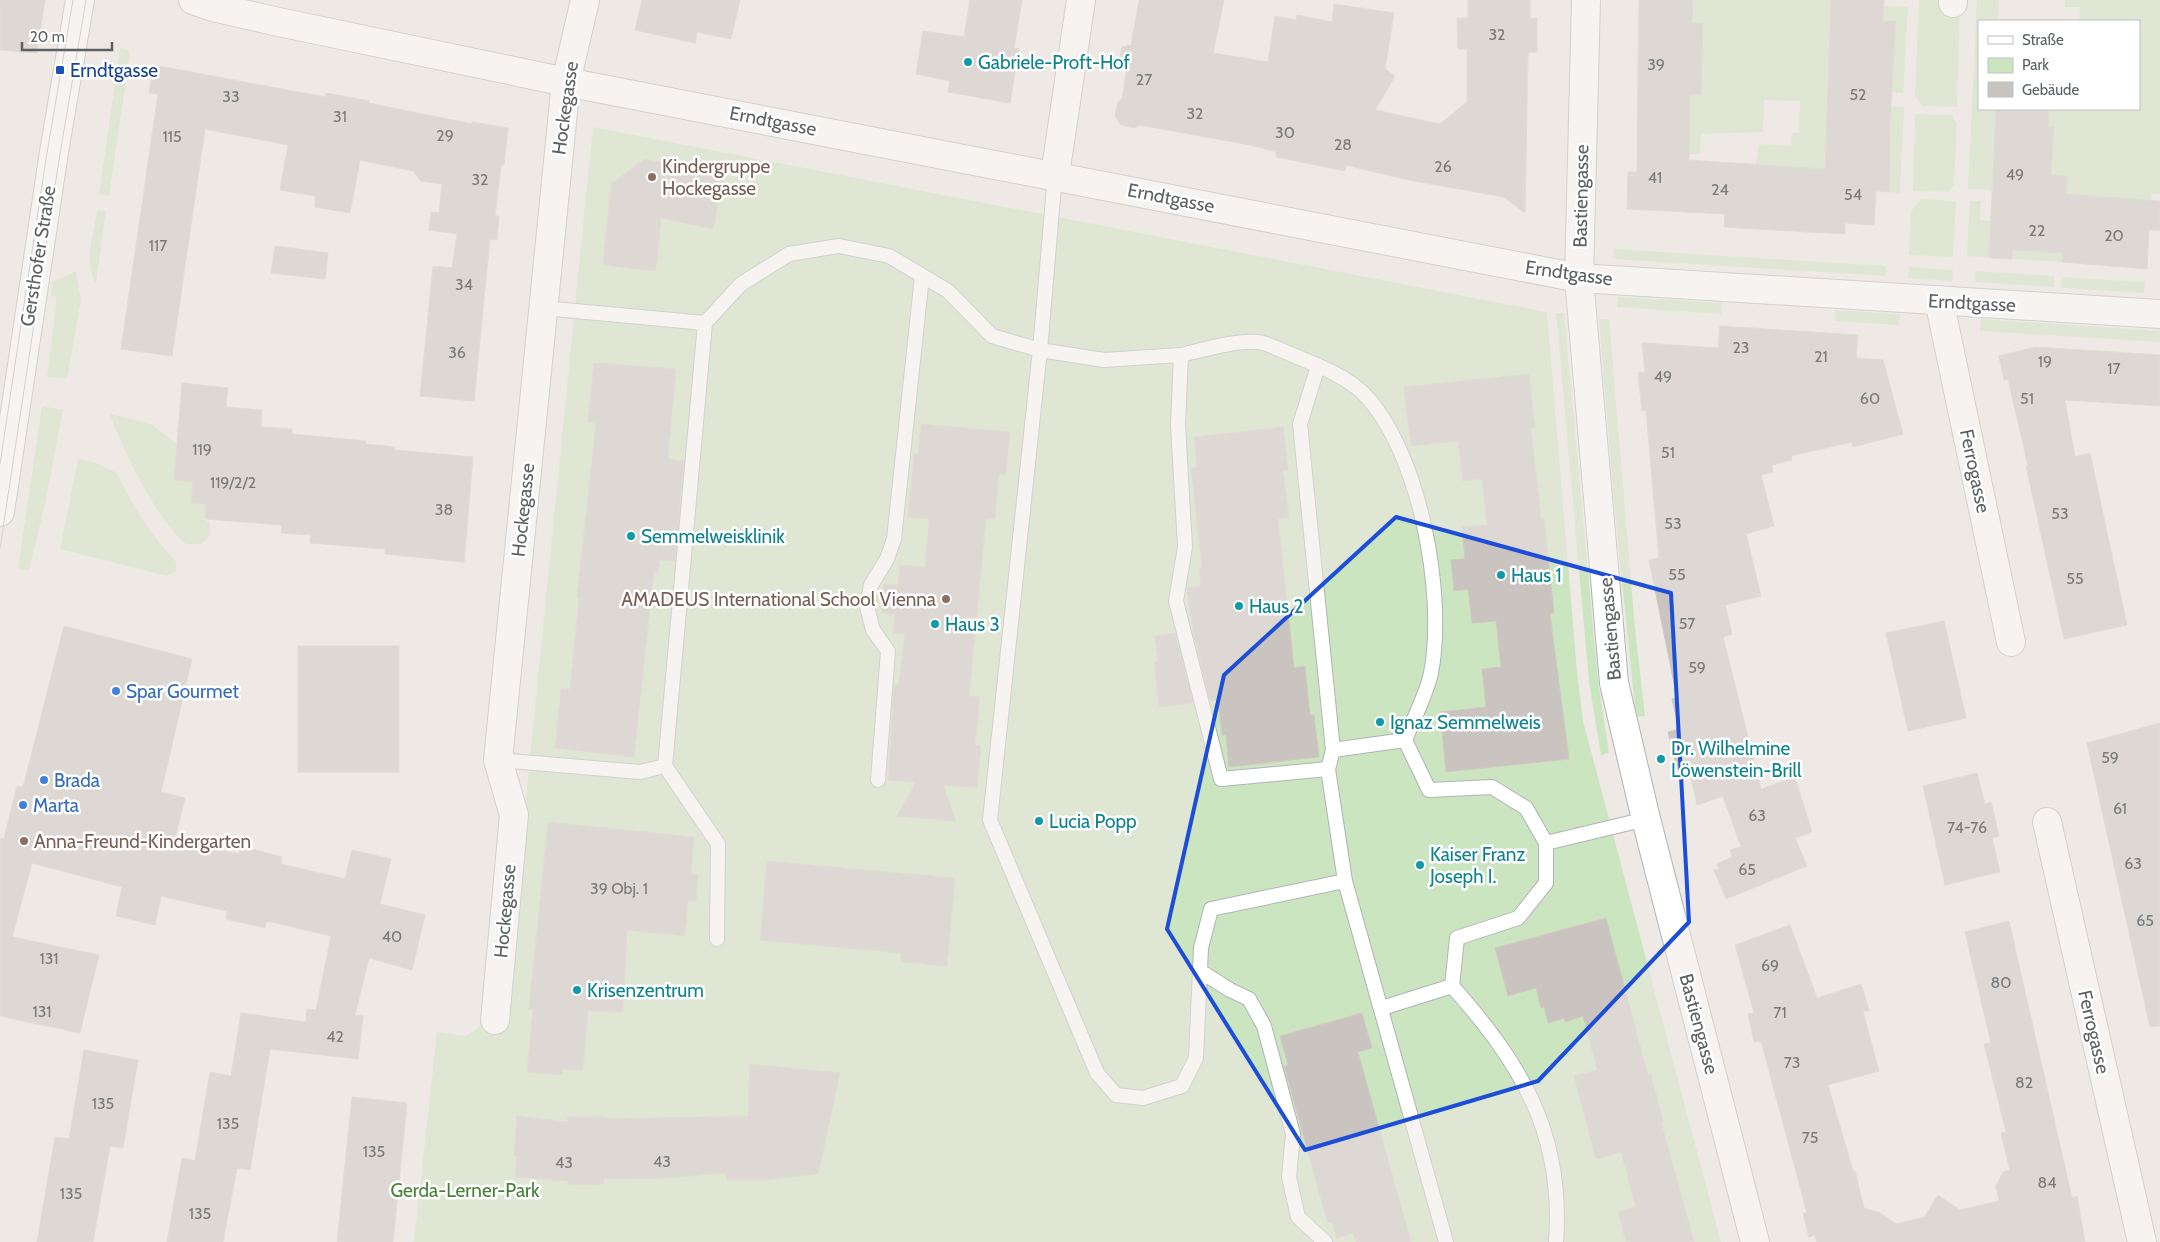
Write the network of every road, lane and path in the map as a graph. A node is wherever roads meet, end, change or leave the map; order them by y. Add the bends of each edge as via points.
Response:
1 (80, 0) edge
2 (193, 0) edge
3 (585, 0) edge
4 (1081, 0) edge
5 (1586, 0) edge
6 (566, 82) junction
7 (1055, 175) junction
8 (922, 276) junction
9 (1579, 278) junction
10 (1939, 300) junction
11 (543, 308) junction
12 (2160, 314) edge
13 (704, 323) junction
14 (1040, 350) junction
15 (1182, 355) junction
16 (1318, 366) junction
17 (0, 512) edge
18 (2011, 642) dead end
19 (1405, 740) junction
20 (1333, 750) junction
21 (498, 760) junction
22 (666, 766) junction
23 (1328, 769) junction
24 (878, 780) dead end
25 (1646, 819) junction
26 (2047, 822) dead end
27 (1546, 843) junction
28 (1345, 881) junction
29 (717, 939) dead end
30 (1200, 971) junction
31 (1452, 986) junction
32 (1382, 1008) junction
33 (495, 1020) dead end
34 (1325, 1242) edge
35 (1446, 1242) edge
36 (1556, 1242) edge
37 (1755, 1242) edge
38 (2142, 1242) edge

1 - 17 street, Gersthofer Straße
2 - 6 street, Erndtgasse via 274,21
3 - 6 street, Hockegasse
4 - 7 street
5 - 9 street, Bastiengasse
6 - 7 street, Erndtgasse
6 - 11 street, Hockegasse
7 - 9 street, Erndtgasse
7 - 14 lane
8 - 13 lane via 889,256 839,246 789,254 741,284
8 - 14 lane via 948,291 992,336
8 - 24 lane via 894,539 887,559 870,585 867,606 873,630 888,651
9 - 10 street, Erndtgasse
9 - 25 street, Bastiengasse via 1614,683
10 - 12 street, Erndtgasse
10 - 18 street, Ferrogasse
11 - 13 lane
11 - 21 street, Hockegasse
13 - 22 lane
14 - 15 lane via 1104,360
14 - 30 lane via 990,820 1097,1073 1116,1095 1142,1098 1182,1086 1196,1058
15 - 16 lane via 1220,345 1262,343
15 - 23 lane via 1178,425 1185,547 1176,600 1221,779
16 - 19 lane via 1363,394 1388,424 1412,482 1430,555 1436,624 1431,674
16 - 20 lane via 1300,424
19 - 20 lane
19 - 27 lane via 1429,790 1492,787 1526,808
20 - 23 lane
21 - 22 lane via 640,772
21 - 33 street, Hockegasse via 514,815
22 - 29 lane via 718,844
23 - 28 lane
25 - 27 lane
25 - 37 street, Bastiengasse
26 - 38 street, Ferrogasse
27 - 31 lane via 1546,883 1518,918 1457,938
28 - 30 lane via 1211,909 1201,948
28 - 32 lane
30 - 34 lane via 1249,1000 1264,1026 1293,1134 1289,1177 1298,1217
31 - 32 lane
31 - 36 lane via 1506,1054 1535,1104 1552,1162
32 - 35 lane

